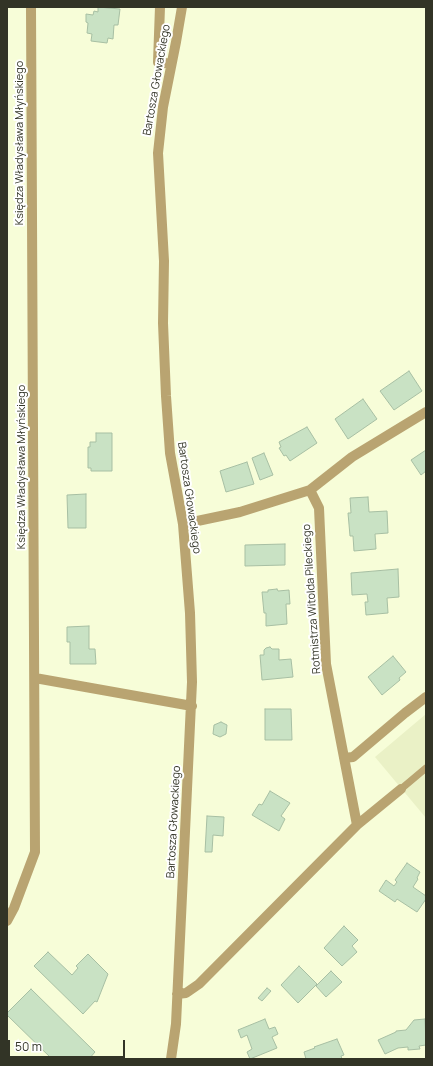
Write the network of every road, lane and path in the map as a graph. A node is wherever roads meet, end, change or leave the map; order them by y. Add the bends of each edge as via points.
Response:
1 (31, 7) edge
2 (160, 7) edge
3 (182, 7) edge
4 (171, 64) junction
5 (426, 412) edge
6 (310, 490) junction
7 (182, 524) junction
8 (35, 678) junction
9 (426, 697) edge
10 (192, 706) junction
11 (344, 758) junction
12 (426, 768) edge
13 (401, 789) joint
14 (357, 826) junction
15 (7, 921) edge
16 (177, 994) junction
17 (171, 1059) edge

1 - 8 street, Księdza Władysława Młyńskiego
2 - 4 street via 158,62
3 - 4 street, Bartosza Głowackiego
4 - 7 street, Bartosza Głowackiego via 158,153 164,262 166,396 170,453
5 - 6 street via 352,457
6 - 7 street via 240,512
6 - 11 street, Rotmistrza Witolda Pileckiego via 319,508 326,664
7 - 10 street, Bartosza Głowackiego via 190,613
8 - 10 street
8 - 15 street, Księdza Władysława Młyńskiego via 35,852
9 - 11 street via 353,757
10 - 16 street, Bartosza Głowackiego
11 - 14 street, Rotmistrza Witolda Pileckiego
12 - 13 lane
13 - 14 street
14 - 16 street via 199,984 186,993
16 - 17 street, Bartosza Głowackiego

